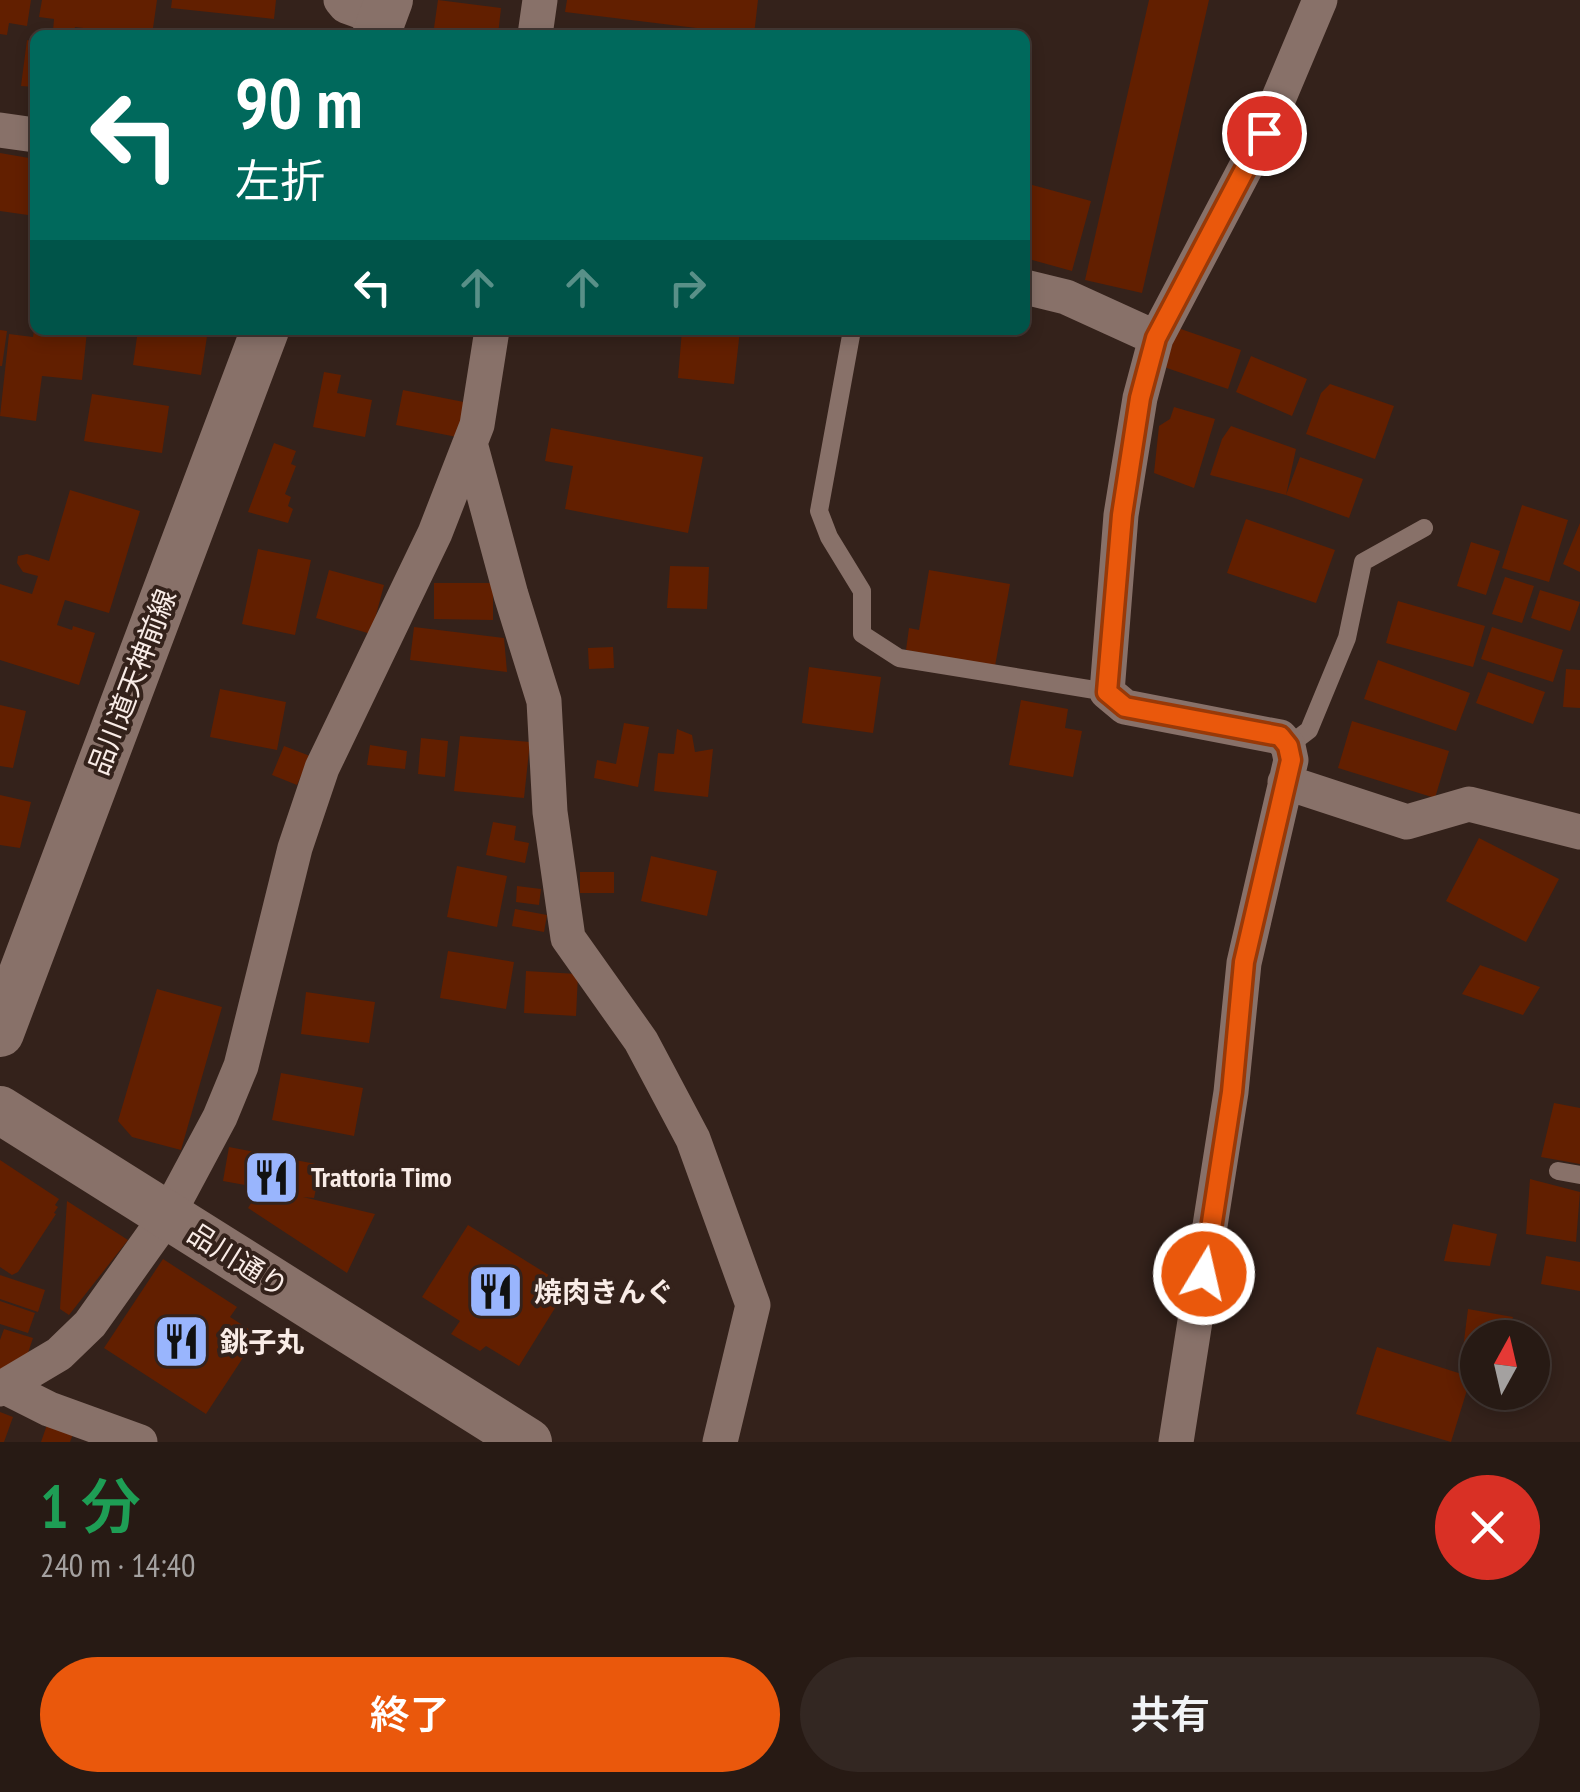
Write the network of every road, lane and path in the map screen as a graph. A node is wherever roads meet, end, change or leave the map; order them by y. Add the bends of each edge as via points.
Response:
1 (540, 0) edge
2 (1320, 0) edge
3 (536, 30) edge
4 (0, 130) edge
5 (30, 134) edge
6 (1030, 288) edge
7 (263, 335) edge
8 (491, 335) edge
9 (851, 335) edge
10 (1156, 338) junction
11 (470, 442) junction
12 (1424, 528) dead end
13 (1107, 692) junction
14 (1288, 746) junction
15 (1285, 782) junction
16 (1580, 832) edge
17 (0, 1033) edge
18 (0, 1110) edge
19 (1558, 1171) dead end
20 (1580, 1175) edge
21 (167, 1216) junction
22 (4, 1389) edge
23 (140, 1442) edge
24 (528, 1442) edge
25 (720, 1442) edge
26 (1176, 1442) edge

1 - 3 street
2 - 10 street via 1264,133
4 - 5 street
6 - 10 street via 1066,297
7 - 17 street, 品川道天神前線
8 - 11 street
9 - 13 lane via 819,512 862,592 862,634 899,658
10 - 13 street via 1122,515
11 - 21 street via 435,533 322,768 295,848 241,1066
11 - 25 street via 544,701 550,812 568,938 641,1041 693,1138 753,1306
12 - 14 lane via 1363,562 1346,638 1309,730
13 - 14 street via 1125,707 1280,736
14 - 15 street
15 - 16 street via 1408,822 1469,804
15 - 26 street via 1244,962 1232,1092
18 - 21 street, 品川通り
19 - 20 lane
21 - 22 street via 90,1324 59,1354
21 - 24 street, 品川通り
22 - 23 street

